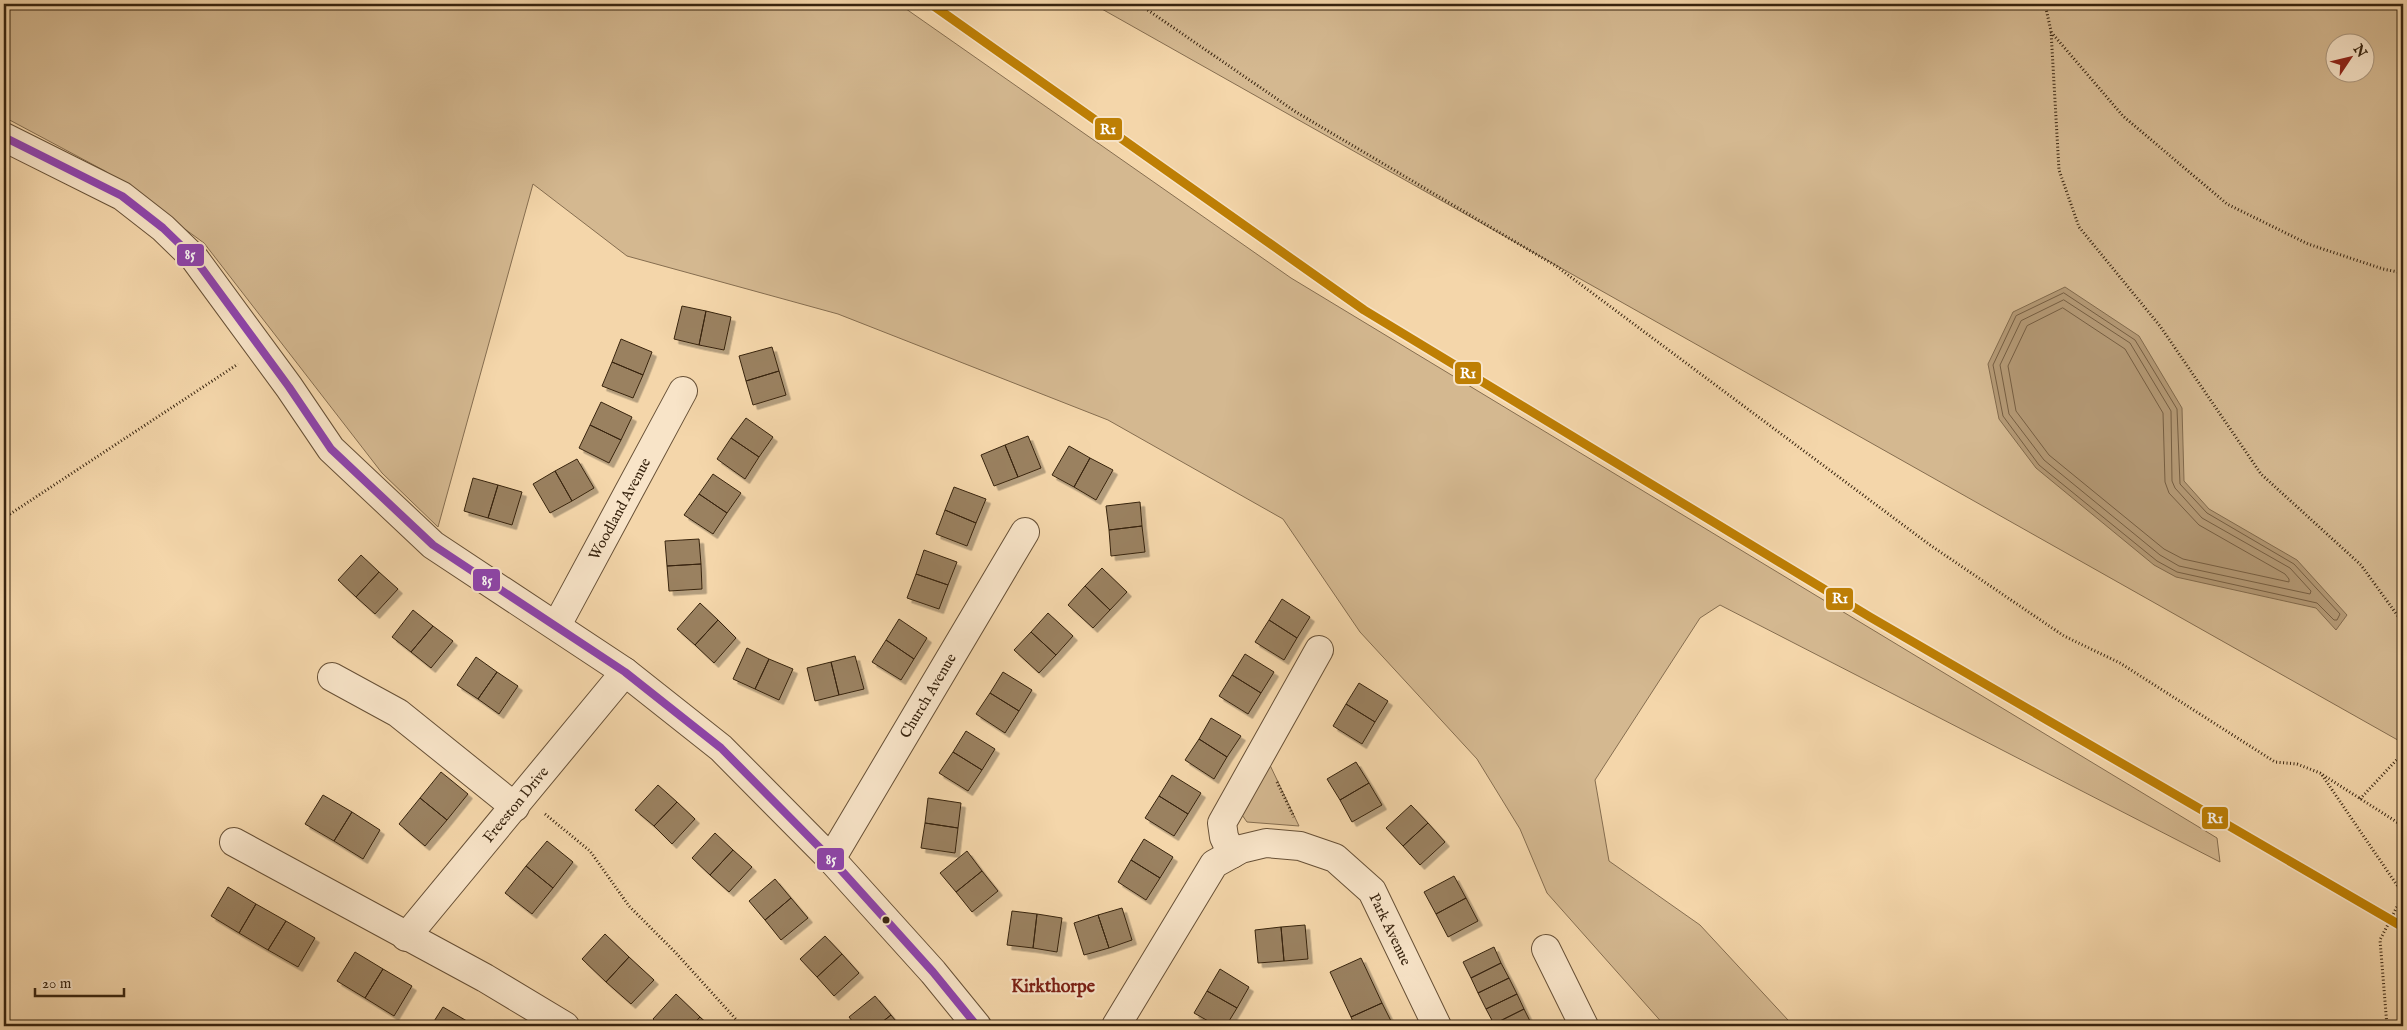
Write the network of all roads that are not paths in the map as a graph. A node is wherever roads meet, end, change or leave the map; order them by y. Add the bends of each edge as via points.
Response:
1 (4, 137) edge
2 (683, 391) dead end
3 (1025, 532) dead end
4 (557, 625) junction
5 (1318, 650) dead end
6 (625, 672) junction
7 (332, 677) dead end
8 (519, 802) junction
9 (234, 842) dead end
10 (1232, 854) junction
11 (831, 859) junction
12 (406, 937) junction
13 (1546, 949) dead end
14 (566, 1026) edge
15 (977, 1026) edge
16 (1116, 1026) edge
17 (1437, 1026) edge
18 (1584, 1026) edge

1 - 4 street via 122,196 163,228 195,259 331,449 433,545
2 - 4 street, Woodland Avenue
3 - 11 street, Church Avenue
4 - 6 street
5 - 10 street via 1222,823
6 - 8 street, Freeston Drive
6 - 11 street via 721,748
7 - 8 street via 398,713
8 - 12 street, Freeston Drive
9 - 12 street
10 - 16 street, Park Avenue via 1214,864
10 - 17 street, Park Avenue via 1266,843 1300,846 1335,858 1372,891
11 - 15 street
12 - 14 street via 485,978
13 - 18 street

